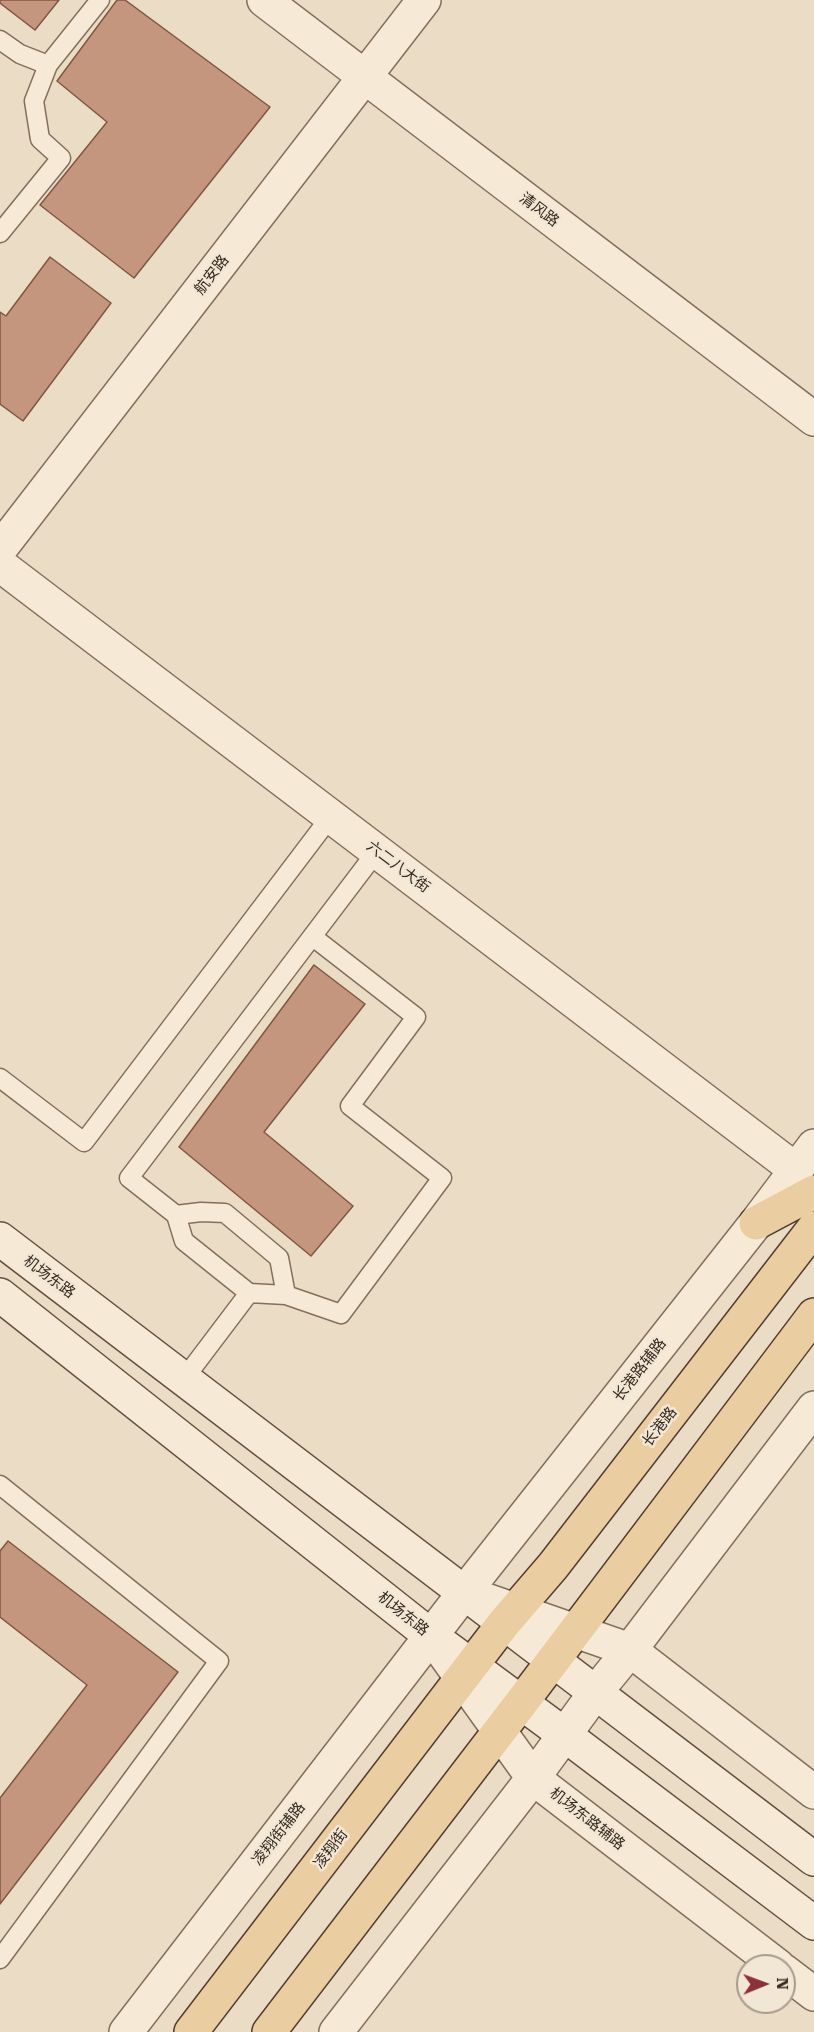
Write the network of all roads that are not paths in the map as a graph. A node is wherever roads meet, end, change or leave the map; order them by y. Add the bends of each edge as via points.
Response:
1 (100, 0) edge
2 (264, 0) edge
3 (424, 0) edge
4 (0, 40) edge
5 (48, 65) junction
6 (365, 77) junction
7 (0, 233) edge
8 (814, 419) edge
9 (0, 549) edge
10 (0, 565) edge
11 (331, 816) junction
12 (377, 851) junction
13 (313, 937) junction
14 (0, 1078) edge
15 (808, 1169) edge
16 (176, 1215) junction
17 (756, 1223) joint
18 (814, 1228) edge
19 (0, 1239) edge
20 (249, 1293) junction
21 (286, 1296) junction
22 (1, 1298) edge
23 (814, 1315) edge
24 (183, 1379) junction
25 (814, 1408) edge
26 (0, 1485) edge
27 (464, 1593) junction
28 (509, 1617) junction
29 (575, 1631) junction
30 (431, 1636) junction
31 (630, 1650) junction
32 (553, 1661) junction
33 (466, 1672) junction
34 (595, 1693) junction
35 (521, 1703) junction
36 (500, 1730) junction
37 (565, 1735) junction
38 (533, 1778) junction
39 (814, 1792) edge
40 (814, 1858) edge
41 (814, 1923) edge
42 (762, 1954) edge
43 (0, 1959) edge
44 (796, 1980) edge
45 (814, 1994) edge
46 (126, 2032) edge
47 (191, 2032) edge
48 (269, 2032) edge
49 (336, 2032) edge

1 - 5 lane
2 - 6 street, 清风路
3 - 6 street, 航安路
4 - 5 lane via 20,54
5 - 7 lane via 34,101 40,139 61,158
6 - 8 street, 清风路
6 - 9 street, 航安路
10 - 11 street, 六二八大街
11 - 12 street, 六二八大街
11 - 14 lane via 84,1142
12 - 13 lane
12 - 15 street, 六二八大街
13 - 16 lane via 129,1178
13 - 21 lane via 416,1017 351,1106 442,1178 341,1314
15 - 17 main road
16 - 20 lane via 184,1241
16 - 21 lane via 225,1213 279,1258
17 - 27 street, 长港路辅路
18 - 28 main road, 长港路 via 553,1566
19 - 24 street, 机场东路
20 - 21 lane
20 - 24 lane
22 - 30 street, 机场东路
23 - 29 main road
24 - 27 street, 机场东路
25 - 31 street
26 - 43 lane via 219,1661
27 - 28 street
27 - 30 street, 长港路辅路
28 - 29 street
28 - 32 street
28 - 33 main road, 长港路
29 - 31 street
29 - 32 main road
30 - 33 street, 机场东路
30 - 46 street, 凌翔街辅路
31 - 34 street
31 - 39 street
32 - 34 street
32 - 35 main road
33 - 35 street, 机场东路
33 - 36 street, 机场东路辅路
33 - 47 main road, 凌翔街
34 - 37 street
34 - 40 street
35 - 36 main road
35 - 37 street, 机场东路
36 - 38 street, 机场东路辅路
36 - 48 main road
37 - 38 street
37 - 41 street, 机场东路
38 - 42 street, 机场东路辅路
38 - 49 street
44 - 45 street

